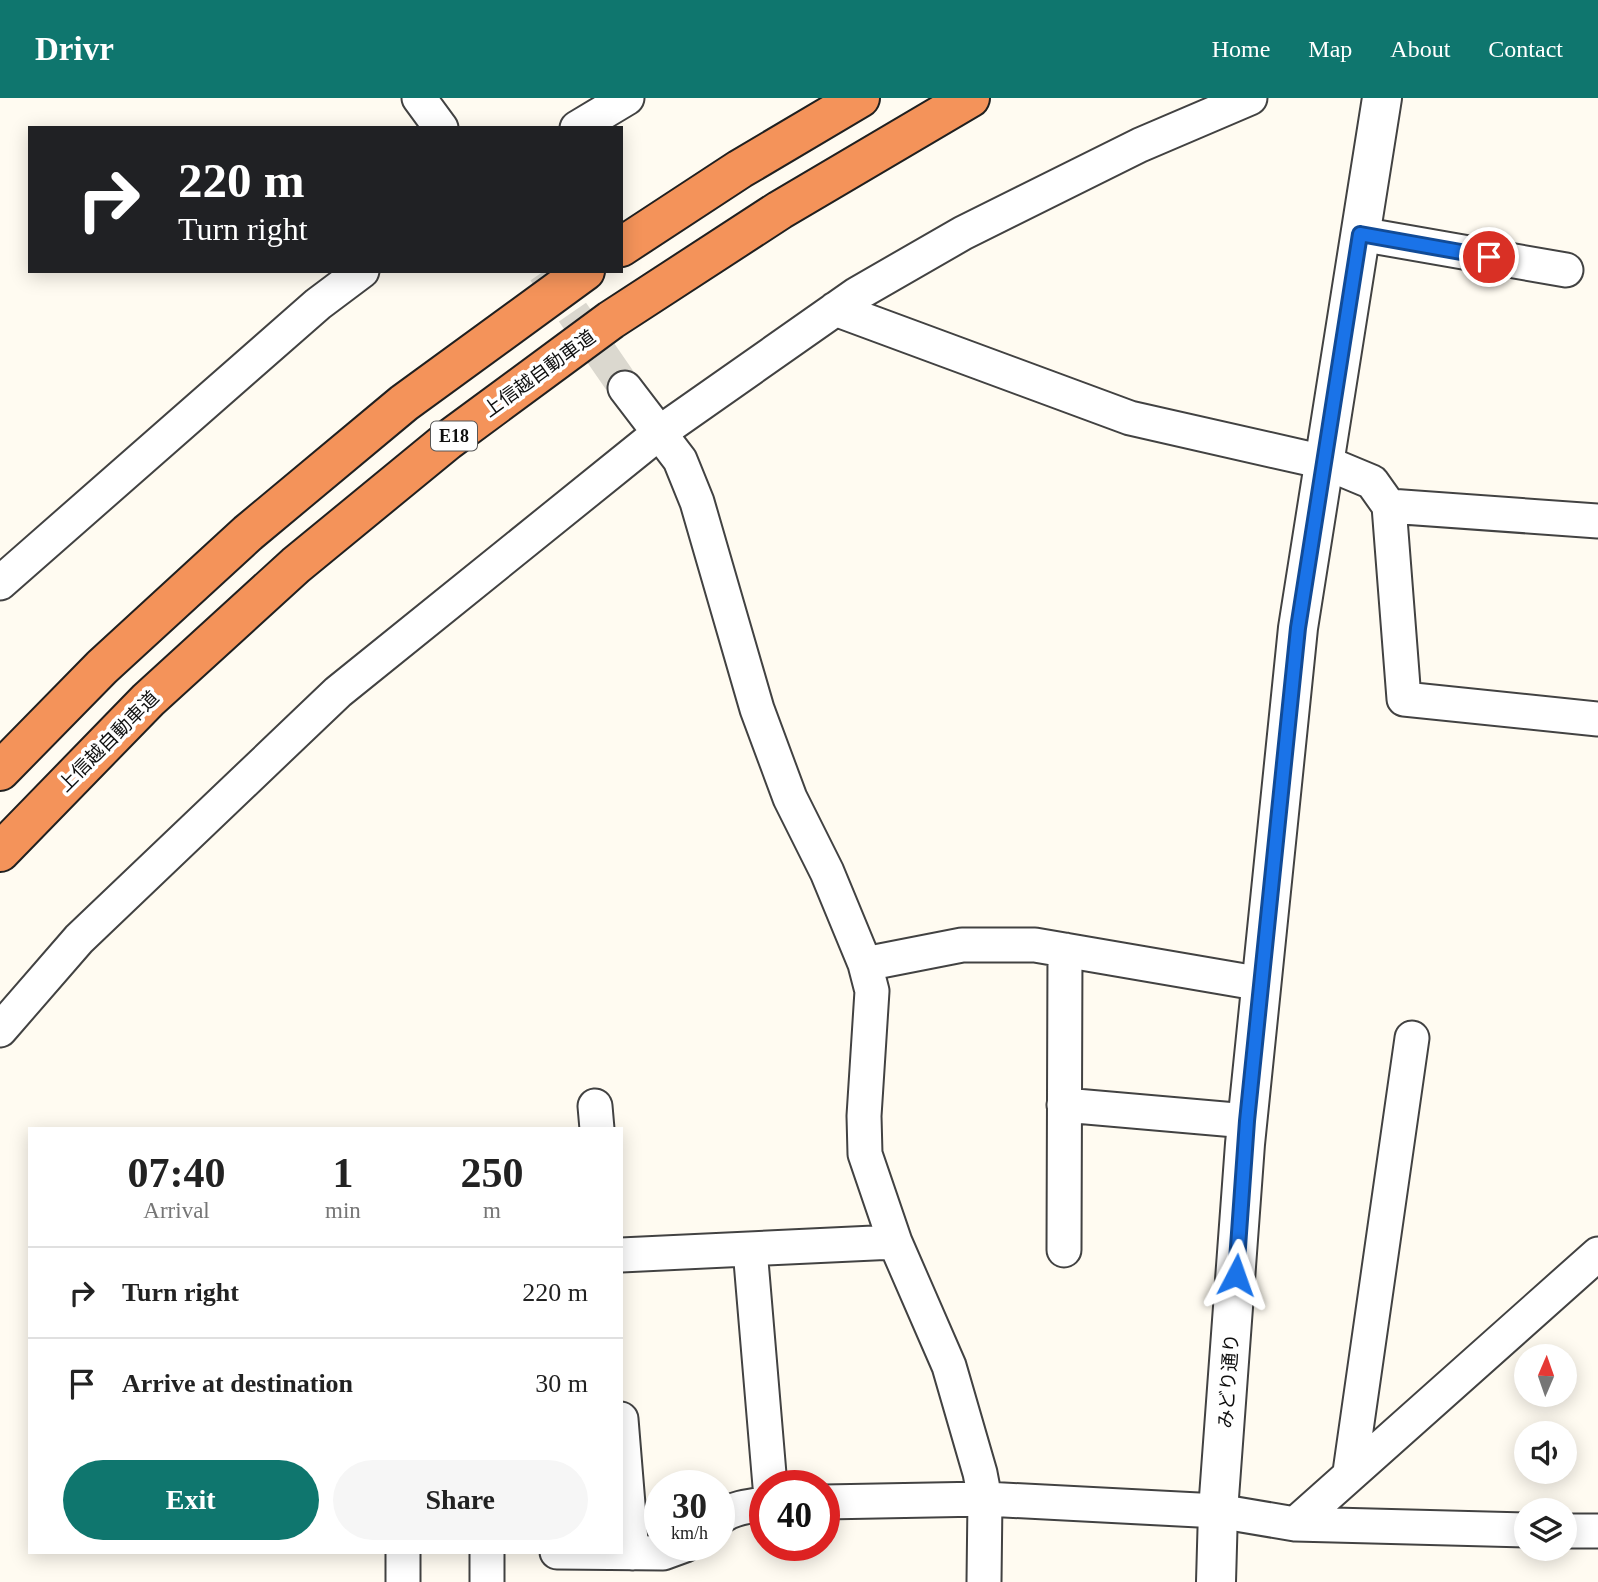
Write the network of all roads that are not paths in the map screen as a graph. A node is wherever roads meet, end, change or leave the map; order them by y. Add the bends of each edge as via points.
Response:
1 (419, 98) edge
2 (627, 98) edge
3 (860, 98) edge
4 (970, 98) edge
5 (1250, 98) edge
6 (1382, 98) edge
7 (440, 126) edge
8 (580, 126) edge
9 (1360, 234) junction
10 (623, 246) edge
11 (1566, 270) dead end
12 (359, 273) edge
13 (582, 273) edge
14 (835, 309) junction
15 (625, 388) tunnel mouth
16 (659, 433) junction
17 (1324, 463) junction
18 (1389, 506) junction
19 (1598, 521) edge
20 (0, 583) edge
21 (1598, 719) edge
22 (0, 771) edge
23 (0, 852) edge
24 (1065, 950) junction
25 (865, 964) junction
26 (1262, 984) junction
27 (0, 1030) edge
28 (1412, 1038) dead end
29 (1064, 1105) junction
30 (1247, 1121) junction
31 (895, 1242) junction
32 (750, 1249) junction
33 (1064, 1250) dead end
34 (1598, 1254) edge
35 (623, 1255) edge
36 (623, 1443) edge
37 (769, 1470) edge
38 (1350, 1472) junction
39 (985, 1499) junction
40 (840, 1502) edge
41 (1219, 1511) junction
42 (1295, 1524) junction
43 (1514, 1530) edge
44 (1577, 1531) edge
45 (1598, 1531) edge
46 (623, 1553) edge
47 (632, 1553) junction
48 (644, 1553) edge
49 (403, 1554) edge
50 (487, 1554) edge
51 (403, 1582) edge
52 (487, 1582) edge
53 (984, 1582) edge
54 (1216, 1582) edge

1 - 7 street
2 - 8 street
3 - 10 highway
4 - 23 highway, 上信越自動車道 / E18 via 780,210 611,320 447,442 296,565 148,700
5 - 14 street via 1140,145 963,233
6 - 9 street, みどり通り
9 - 11 street
9 - 17 street, みどり通り
12 - 20 street
13 - 22 highway via 404,404 248,533 102,667
14 - 16 street
14 - 17 street via 1130,418
15 - 16 street
16 - 25 street via 680,460 698,502 757,709 790,798
16 - 27 street via 338,692 79,939
17 - 18 street via 1371,482
17 - 26 street, みどり通り via 1298,628
18 - 19 street
18 - 21 street via 1404,699
24 - 25 street via 1035,945 962,945
24 - 26 street
24 - 29 street
25 - 31 street via 872,991 865,1154
26 - 30 street, みどり通り
28 - 38 street
29 - 30 street
29 - 33 street
30 - 41 street, みどり通り
31 - 32 street
31 - 39 street via 949,1366
32 - 35 street
32 - 37 street
34 - 38 street
36 - 47 street
38 - 42 street
39 - 40 street
39 - 41 street
39 - 53 street
41 - 42 street
41 - 54 street, みどり通り
42 - 43 street
44 - 45 street
46 - 47 street
47 - 48 street
49 - 51 street
50 - 52 street

